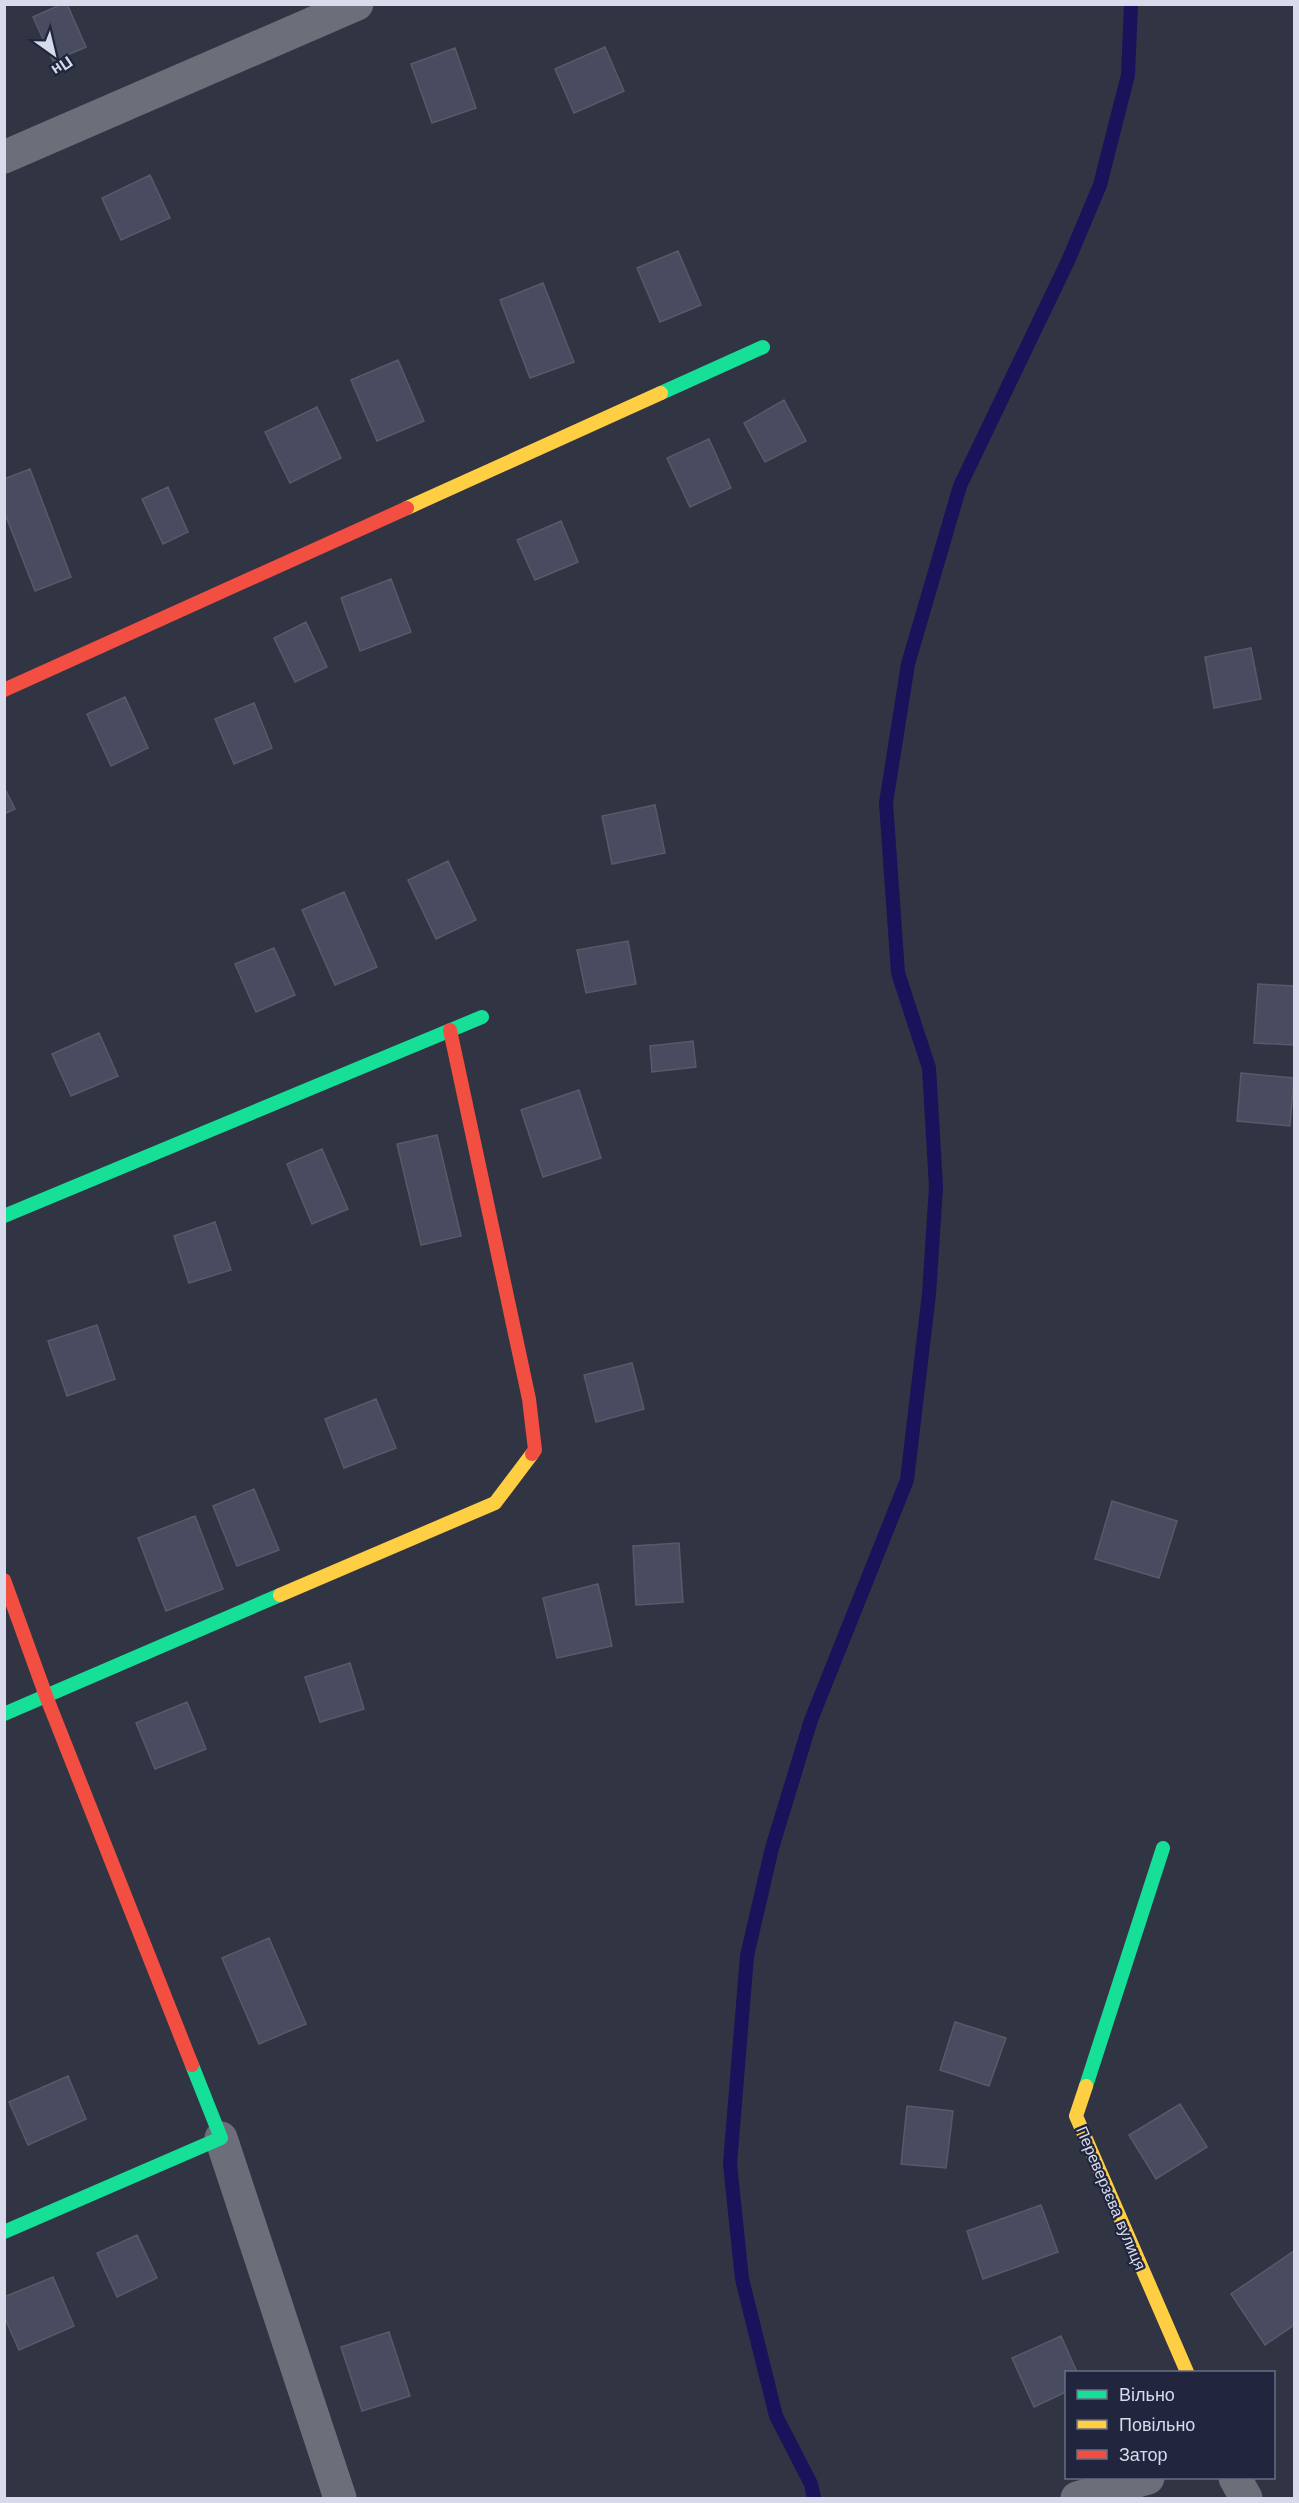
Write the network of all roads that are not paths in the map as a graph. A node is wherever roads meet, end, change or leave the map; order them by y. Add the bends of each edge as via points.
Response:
1 (357, 4) edge
2 (4, 157) edge
3 (763, 347) dead end
4 (4, 690) edge
5 (482, 1017) dead end
6 (450, 1030) junction
7 (4, 1216) edge
8 (4, 1580) edge
9 (46, 1696) junction
10 (4, 1714) edge
11 (1163, 1848) dead end
12 (221, 2138) junction
13 (4, 2232) edge
14 (1185, 2371) edge
15 (1145, 2479) edge
16 (1236, 2479) edge
17 (340, 2499) edge
18 (1077, 2499) edge
19 (1246, 2499) edge

1 - 2 street
3 - 4 street
5 - 6 street
6 - 7 street
6 - 9 street via 529,1399 535,1450 495,1503
8 - 9 street
9 - 10 street
9 - 12 street
11 - 14 street, Переверзєва вулиця via 1076,2116
12 - 13 street
12 - 17 street
15 - 18 street
16 - 19 street

